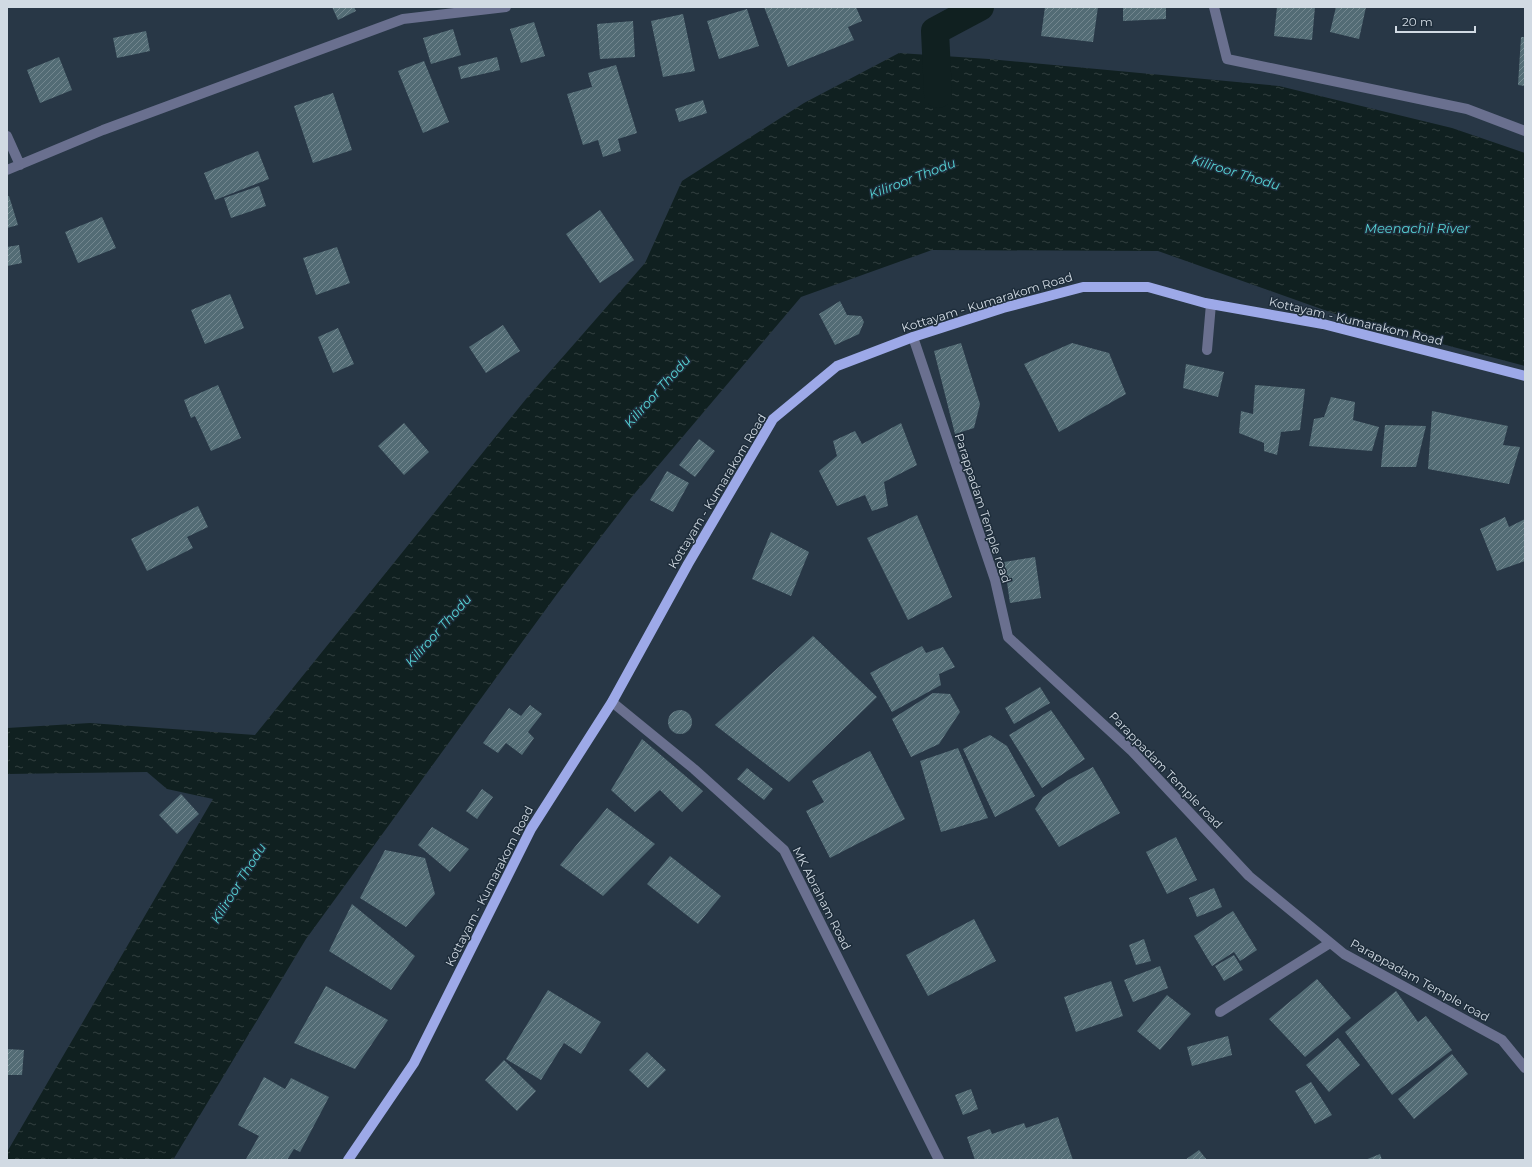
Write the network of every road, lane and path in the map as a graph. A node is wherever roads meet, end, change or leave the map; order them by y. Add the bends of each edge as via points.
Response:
1 (506, 7) edge
2 (1214, 7) edge
3 (1525, 131) edge
4 (7, 136) edge
5 (20, 165) junction
6 (7, 170) edge
7 (1211, 304) junction
8 (913, 337) junction
9 (1207, 350) dead end
10 (1525, 376) edge
11 (612, 702) junction
12 (1330, 943) junction
13 (1220, 1012) dead end
14 (1525, 1068) edge
15 (348, 1160) edge
16 (939, 1160) edge

1 - 5 street via 403,19 103,130
2 - 3 street via 1227,59 1467,109
4 - 5 street
5 - 6 street
7 - 8 main road, Kottayam - Kumarakom Road via 1148,287 1083,287 1003,308
7 - 9 street
7 - 10 main road, Kottayam - Kumarakom Road via 1323,324
8 - 11 main road, Kottayam - Kumarakom Road via 837,366 773,419 688,564
8 - 12 street, Parappadam Temple road via 995,580 1008,637 1132,751 1249,876
11 - 15 main road, Kottayam - Kumarakom Road via 531,829 414,1063
11 - 16 street, MK Abraham Road via 694,769 784,850
12 - 13 street
12 - 14 street, Parappadam Temple road via 1344,954 1502,1040

